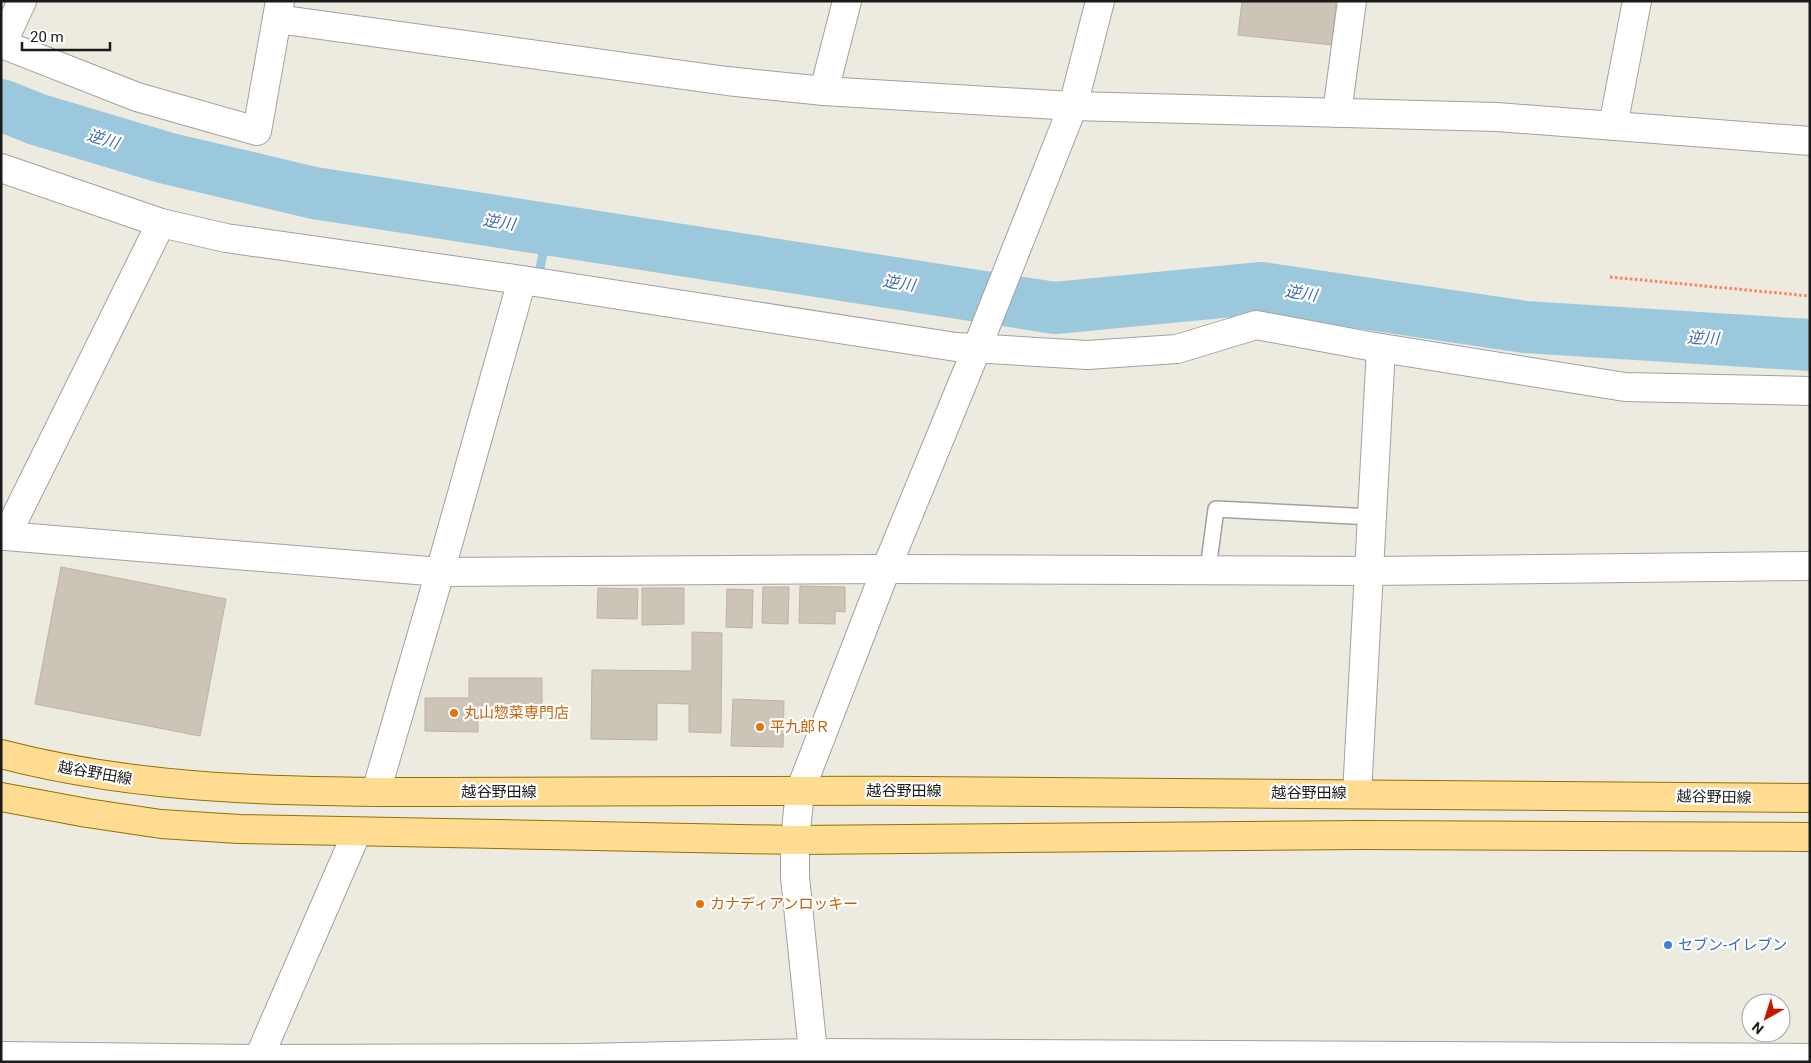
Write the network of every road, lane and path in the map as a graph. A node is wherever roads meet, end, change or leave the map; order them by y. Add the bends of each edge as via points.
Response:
1 (22, 1) edge
2 (847, 1) edge
3 (1100, 1) edge
4 (1352, 1) edge
5 (1637, 1) edge
6 (279, 10) edge
7 (824, 91) junction
8 (1073, 106) junction
9 (1337, 113) junction
10 (1613, 126) junction
11 (1810, 141) edge
12 (1, 168) edge
13 (161, 223) junction
14 (1610, 277) dead end
15 (522, 280) junction
16 (1810, 296) edge
17 (982, 338) junction
18 (1381, 348) junction
19 (1810, 391) edge
20 (1372, 517) junction
21 (4, 535) edge
22 (1810, 566) edge
23 (886, 569) junction
24 (1208, 569) junction
25 (1370, 571) junction
26 (440, 572) junction
27 (1, 754) edge
28 (800, 791) junction
29 (376, 792) junction
30 (1357, 794) junction
31 (1, 797) edge
32 (1810, 798) edge
33 (357, 832) junction
34 (1810, 837) edge
35 (795, 840) junction
36 (1, 1056) edge
37 (813, 1057) edge
38 (1810, 1058) edge
39 (1087, 1059) edge
40 (1192, 1059) edge
41 (1343, 1059) edge
42 (1600, 1059) edge
43 (258, 1060) edge
44 (582, 1060) edge

1 - 6 street via 2,44 137,97 257,131
2 - 7 street
3 - 8 street
4 - 9 street
5 - 10 street
6 - 7 street via 727,81
7 - 8 street
8 - 9 street
8 - 17 street
9 - 10 street via 1497,117
10 - 11 street
12 - 13 street
13 - 15 street via 226,238
13 - 21 street
14 - 16 path
15 - 17 street via 956,347
15 - 26 street
17 - 18 street via 1087,355 1178,348 1256,324
17 - 23 street
18 - 19 street via 1625,387
18 - 20 street
20 - 24 lane via 1216,509
20 - 25 street
21 - 26 street
22 - 25 street
23 - 24 street
23 - 26 street
23 - 28 street
24 - 25 street
25 - 30 street
26 - 29 street
27 - 29 main road, 越谷野田線 via 96,774 168,784 252,790
28 - 29 main road, 越谷野田線
28 - 30 main road, 越谷野田線
28 - 35 street
30 - 32 main road, 越谷野田線
31 - 33 main road via 161,824 239,830
33 - 35 main road
33 - 43 street
34 - 35 main road via 1351,835
35 - 37 street via 795,877
36 - 43 street
37 - 39 street
37 - 44 street
38 - 42 street
39 - 40 street
40 - 41 street
41 - 42 street
43 - 44 street

